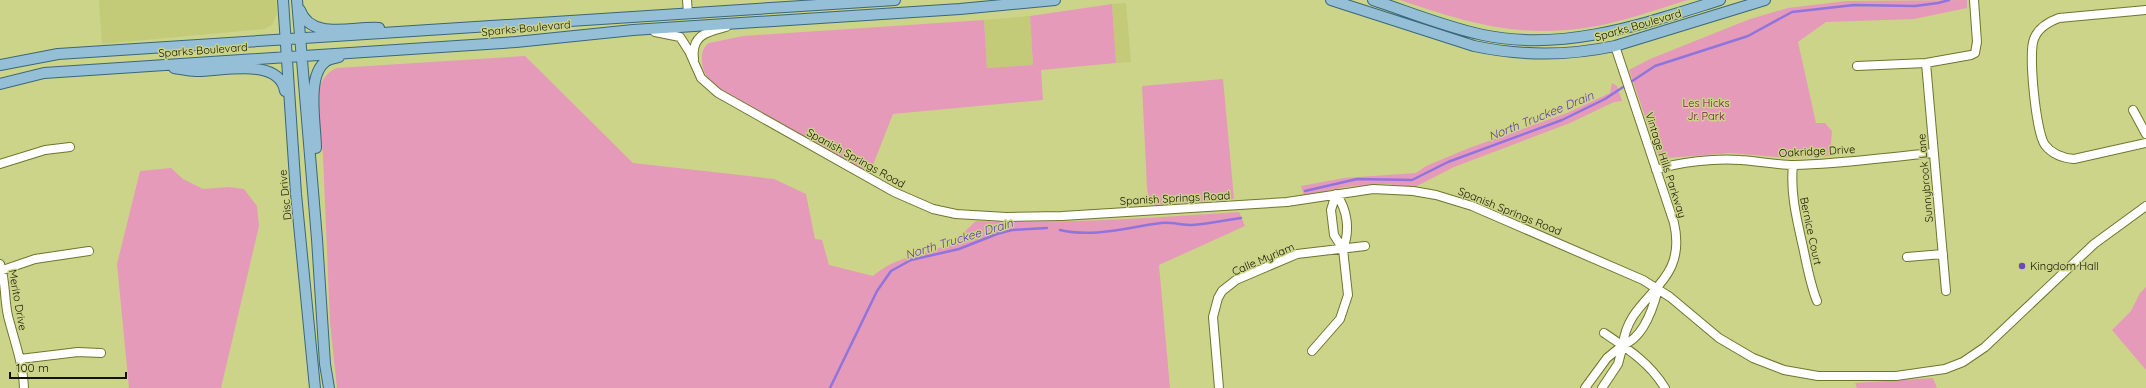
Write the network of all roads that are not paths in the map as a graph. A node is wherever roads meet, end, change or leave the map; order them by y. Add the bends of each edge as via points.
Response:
1 (283, 0) edge
2 (687, 0) edge
3 (895, 0) edge
4 (1055, 0) edge
5 (1331, 0) edge
6 (1373, 0) edge
7 (1720, 0) edge
8 (1725, 0) edge
9 (1765, 0) edge
10 (1974, 0) edge
11 (297, 2) edge
12 (2146, 10) edge
13 (688, 13) junction
14 (819, 18) junction
15 (737, 24) junction
16 (638, 30) junction
17 (413, 32) junction
18 (286, 38) junction
19 (301, 38) junction
20 (554, 38) junction
21 (1567, 39) junction
22 (1615, 46) junction
23 (352, 53) junction
24 (303, 56) junction
25 (286, 57) junction
26 (1926, 64) junction
27 (0, 65) edge
28 (158, 65) junction
29 (695, 66) junction
30 (1857, 66) dead end
31 (0, 84) edge
32 (2133, 110) dead end
33 (291, 120) junction
34 (2146, 134) edge
35 (2146, 143) edge
36 (70, 147) dead end
37 (1934, 153) junction
38 (0, 164) edge
39 (1793, 165) junction
40 (1656, 170) junction
41 (313, 186) junction
42 (1336, 194) junction
43 (2146, 206) edge
44 (1365, 246) dead end
45 (1343, 249) junction
46 (90, 251) dead end
47 (1943, 254) junction
48 (1906, 257) dead end
49 (1, 269) edge
50 (1658, 289) junction
51 (1946, 290) dead end
52 (1817, 301) dead end
53 (1604, 333) dead end
54 (1622, 345) junction
55 (1312, 351) dead end
56 (101, 353) dead end
57 (20, 359) junction
58 (24, 388) edge
59 (315, 388) edge
60 (329, 388) edge
61 (1219, 388) edge
62 (1586, 388) edge
63 (1602, 388) edge
64 (1665, 388) edge

1 - 18 main road, Disc Drive
2 - 13 street
3 - 13 main road, Sparks Boulevard
4 - 14 main road, Sparks Boulevard via 1006,6
5 - 22 main road, Sparks Boulevard via 1451,40 1498,51 1550,54
6 - 21 main road, Sparks Boulevard via 1456,29 1483,35 1512,40
7 - 21 main road, Sparks Boulevard via 1617,31
8 - 22 main road via 1696,13 1620,37
9 - 22 main road, Sparks Boulevard
10 - 26 street via 1978,42 1975,52
11 - 17 main road via 305,21 321,29 374,28
11 - 19 main road
12 - 35 street via 2059,18 2038,31 2032,46 2041,139 2050,151 2066,158 2080,158
13 - 14 main road via 692,18 698,19
13 - 17 main road, Sparks Boulevard
13 - 20 main road via 681,20 607,26
14 - 15 main road, Sparks Boulevard
15 - 16 main road, Sparks Boulevard
15 - 29 street via 700,35 694,48
16 - 20 main road, Sparks Boulevard
16 - 29 street, Spanish Springs Road via 667,33 680,38
17 - 19 main road, Sparks Boulevard
18 - 19 main road, Sparks Boulevard
18 - 25 main road, Disc Drive
18 - 27 main road, Sparks Boulevard via 58,54
19 - 24 main road
20 - 23 main road, Sparks Boulevard
21 - 22 main road via 1582,43 1605,42
22 - 40 street, Vintage Hills Parkway
23 - 24 main road, Sparks Boulevard
23 - 41 main road via 325,62 316,76 313,93 316,133
24 - 25 main road, Sparks Boulevard
24 - 41 main road
25 - 28 main road, Sparks Boulevard
25 - 33 main road, Disc Drive
26 - 30 street
26 - 37 street, Sunnybrook Lane
28 - 31 main road, Sparks Boulevard via 44,73
28 - 33 main road via 196,71 250,68 273,74 285,87
29 - 42 street, Spanish Springs Road via 708,85 761,118 894,192 933,208 956,214 1006,217 1057,216 1261,204
32 - 34 street
33 - 59 main road, Disc Drive
36 - 38 street via 45,150
37 - 39 street, Oakridge Drive
37 - 47 street, Sunnybrook Lane
39 - 40 street, Oakridge Drive via 1733,160 1672,165
39 - 52 street, Bernice Court via 1791,180 1794,204 1810,282
40 - 50 street, Vintage Hills Parkway via 1674,224 1677,244 1672,266
41 - 60 main road via 324,364
42 - 45 street via 1344,207 1348,233
42 - 45 street via 1331,210 1334,235
42 - 50 street, Spanish Springs Road via 1392,189 1458,201 1605,262
43 - 50 street, Spanish Springs Road via 2094,244 1977,353 1956,366 1936,371 1896,376 1849,377 1818,376 1784,370 1753,358 1718,338
44 - 45 street, Calle Myriam
45 - 55 street via 1348,286 1346,303 1340,319
45 - 61 street, Calle Myriam via 1289,257 1236,280 1222,291 1213,317
46 - 49 street via 35,259
47 - 48 street
47 - 51 street, Sunnybrook Lane
49 - 57 street, Merito Drive via 8,315
50 - 54 street, Vintage Hills Parkway via 1640,305 1626,329
50 - 54 street, Vintage Hills Parkway via 1650,314 1630,343
53 - 54 street
54 - 62 street, Vintage Hills Parkway via 1607,358
54 - 63 street, Vintage Hills Parkway via 1618,364
54 - 64 street via 1642,360
56 - 57 street via 78,352
57 - 58 street, Merito Drive

